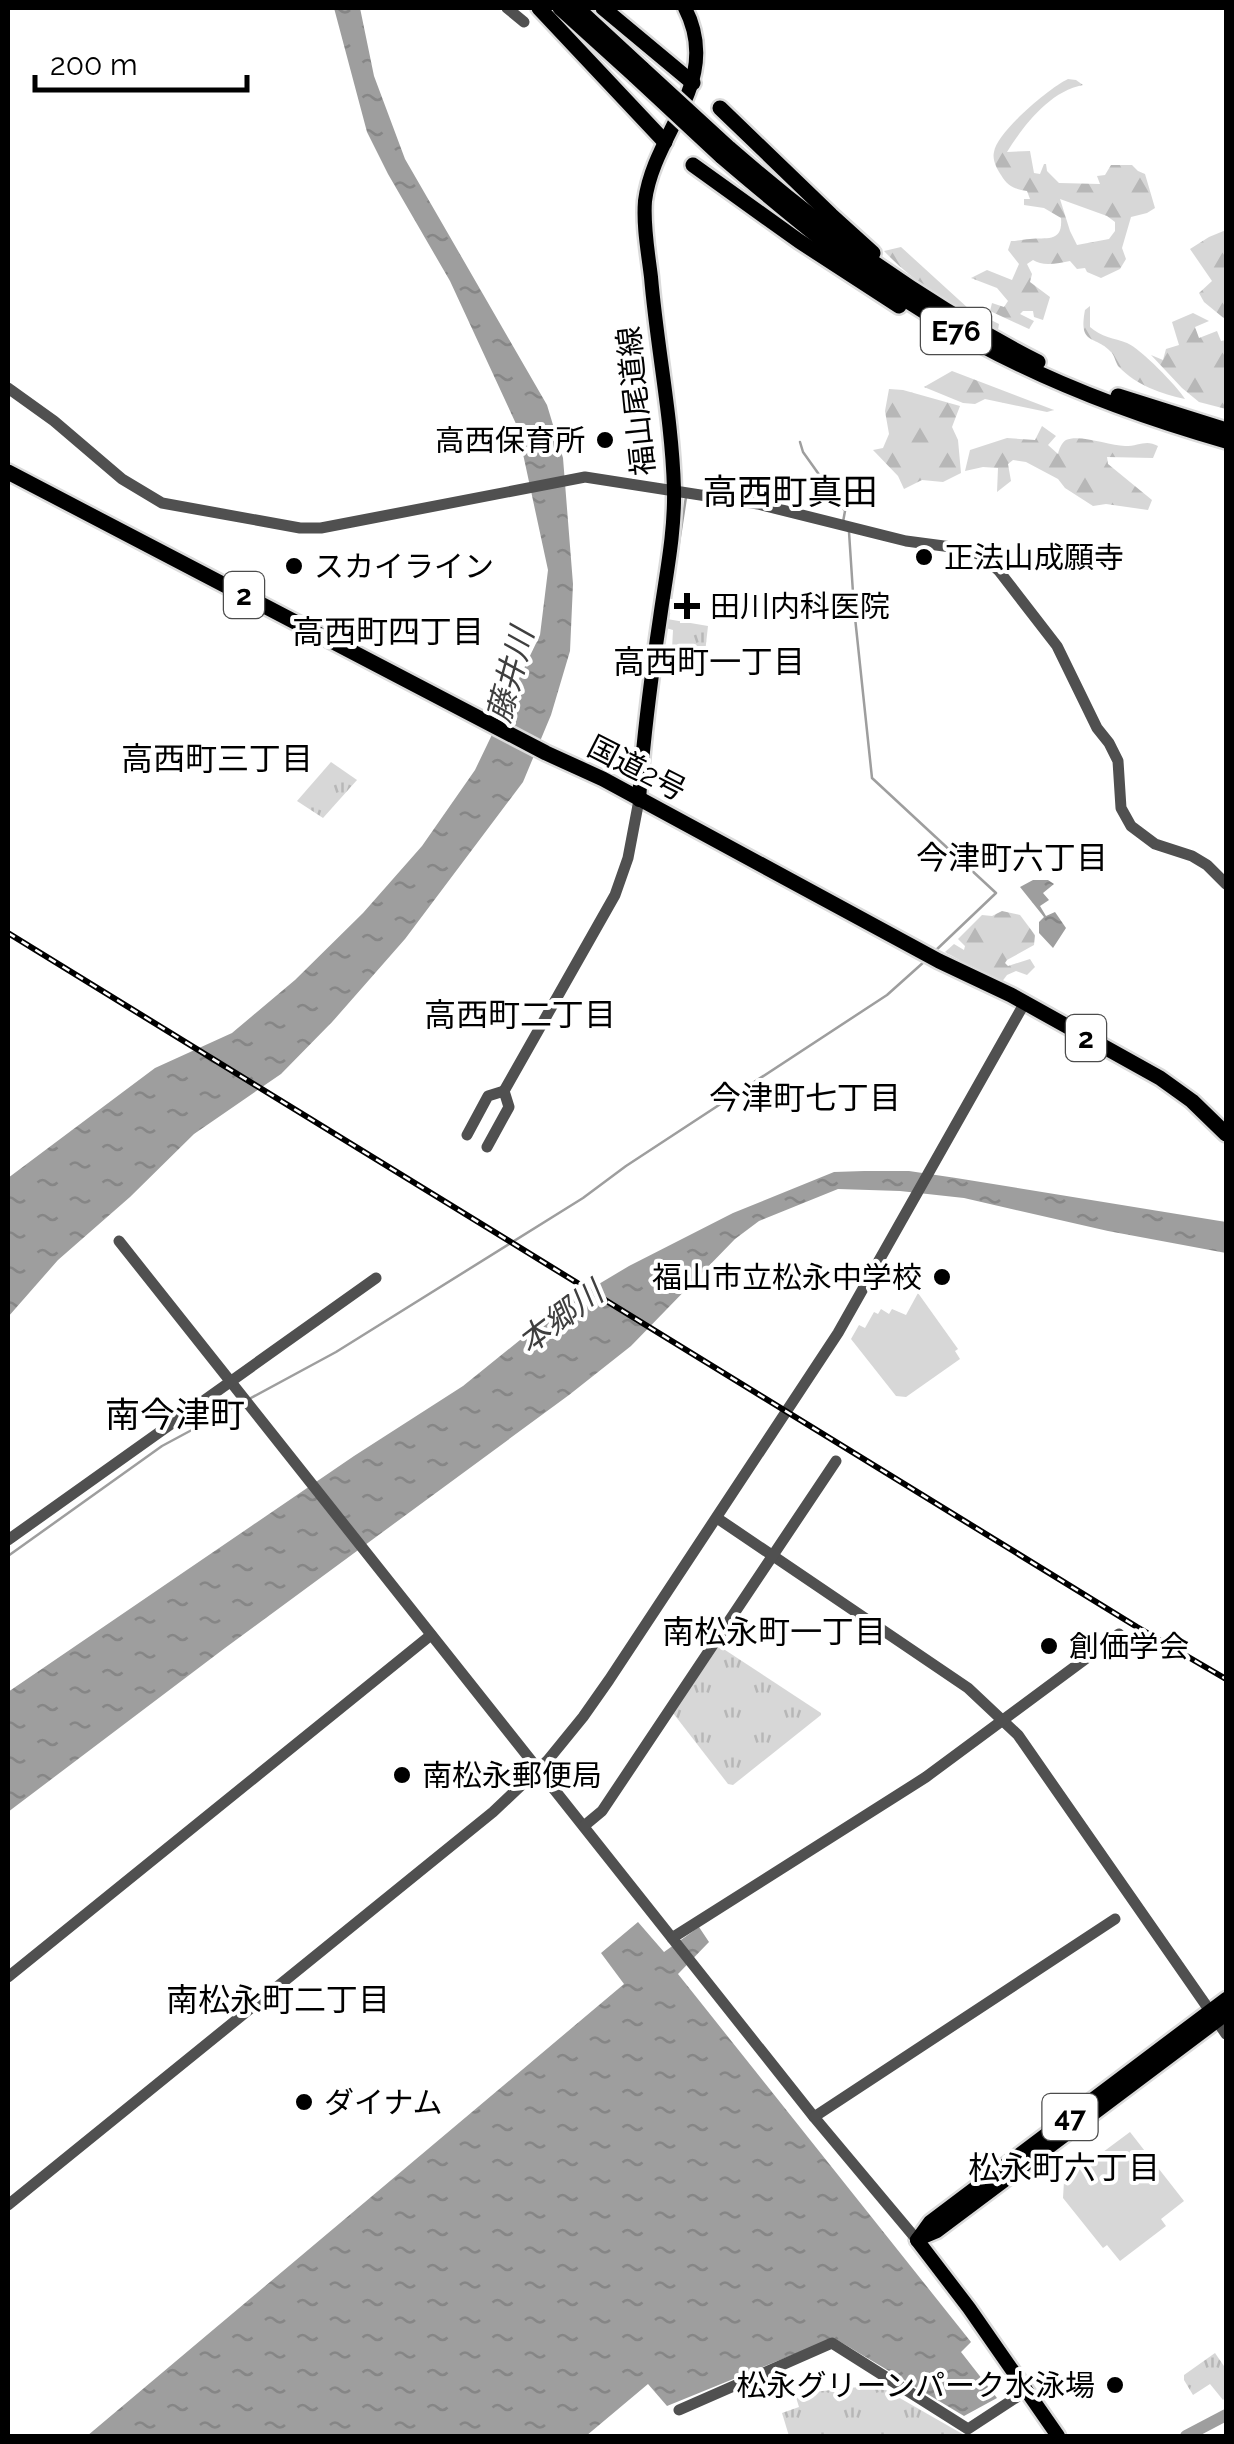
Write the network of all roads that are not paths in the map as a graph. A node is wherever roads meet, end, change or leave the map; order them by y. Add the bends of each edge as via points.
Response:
1 (508, 8) edge
2 (539, 8) edge
3 (560, 8) edge
4 (577, 8) edge
5 (604, 8) edge
6 (685, 8) edge
7 (524, 22) dead end
8 (639, 73) junction
9 (693, 83) junction
10 (720, 108) dead end
11 (665, 142) junction
12 (725, 152) junction
13 (693, 164) dead end
14 (1006, 357) junction
15 (1039, 362) junction
16 (8, 388) edge
17 (1226, 430) edge
18 (1226, 441) edge
19 (8, 472) edge
20 (674, 490) junction
21 (639, 800) junction
22 (1226, 884) edge
23 (1024, 1004) junction
24 (504, 1091) junction
25 (1226, 1134) edge
26 (467, 1135) dead end
27 (487, 1147) dead end
28 (119, 1240) dead end
29 (376, 1278) dead end
30 (230, 1382) junction
31 (836, 1461) dead end
32 (717, 1518) junction
33 (8, 1540) edge
34 (774, 1556) junction
35 (1119, 1634) dead end
36 (431, 1635) junction
37 (1003, 1721) junction
38 (539, 1770) junction
39 (584, 1826) junction
40 (1115, 1918) dead end
41 (674, 1940) junction
42 (8, 1977) edge
43 (1226, 1999) edge
44 (1221, 2020) edge
45 (814, 2117) junction
46 (8, 2205) edge
47 (917, 2240) junction
48 (1026, 2391) junction
49 (679, 2410) dead end
50 (1058, 2436) edge

1 - 7 street
2 - 11 highway
3 - 8 highway, E76
4 - 8 highway, E76
5 - 9 highway
6 - 9 main road, 福山尾道線 via 696,42
8 - 12 highway, E76, bridge
9 - 11 main road, 福山尾道線
10 - 15 highway via 874,252
11 - 20 main road, 福山尾道線 via 650,180 645,222
12 - 14 highway, E76 via 789,214 861,269
12 - 15 highway, E76 via 869,261
13 - 14 highway via 878,294
14 - 18 highway, E76 via 1082,393
15 - 17 highway, E76 via 1134,402
16 - 20 street via 122,480 162,503 310,529 585,476
19 - 21 highway, 国道2号 / 2
20 - 21 main road, 福山尾道線
20 - 22 street via 981,555 1057,646 1118,761 1120,808 1131,826 1155,844 1208,865
21 - 23 highway, 国道2号 / 2
21 - 24 street via 615,895
23 - 25 highway, 国道2号 / 2 via 1160,1078
23 - 32 street via 816,1369
24 - 26 street via 488,1096
24 - 27 street via 510,1107
28 - 30 street
29 - 30 street
30 - 33 street
30 - 36 street
31 - 34 street
32 - 34 street
32 - 38 street via 583,1717
34 - 37 street via 968,1688
34 - 39 street via 602,1811
35 - 37 street
36 - 38 street
36 - 42 street
37 - 41 street
37 - 44 street
38 - 39 street
38 - 46 street
39 - 41 street
40 - 45 street
41 - 45 street
43 - 44 main road, 47
44 - 47 main road, 47 via 937,2232
45 - 47 street
47 - 48 main road
48 - 49 street via 968,2430 832,2343
48 - 50 main road

